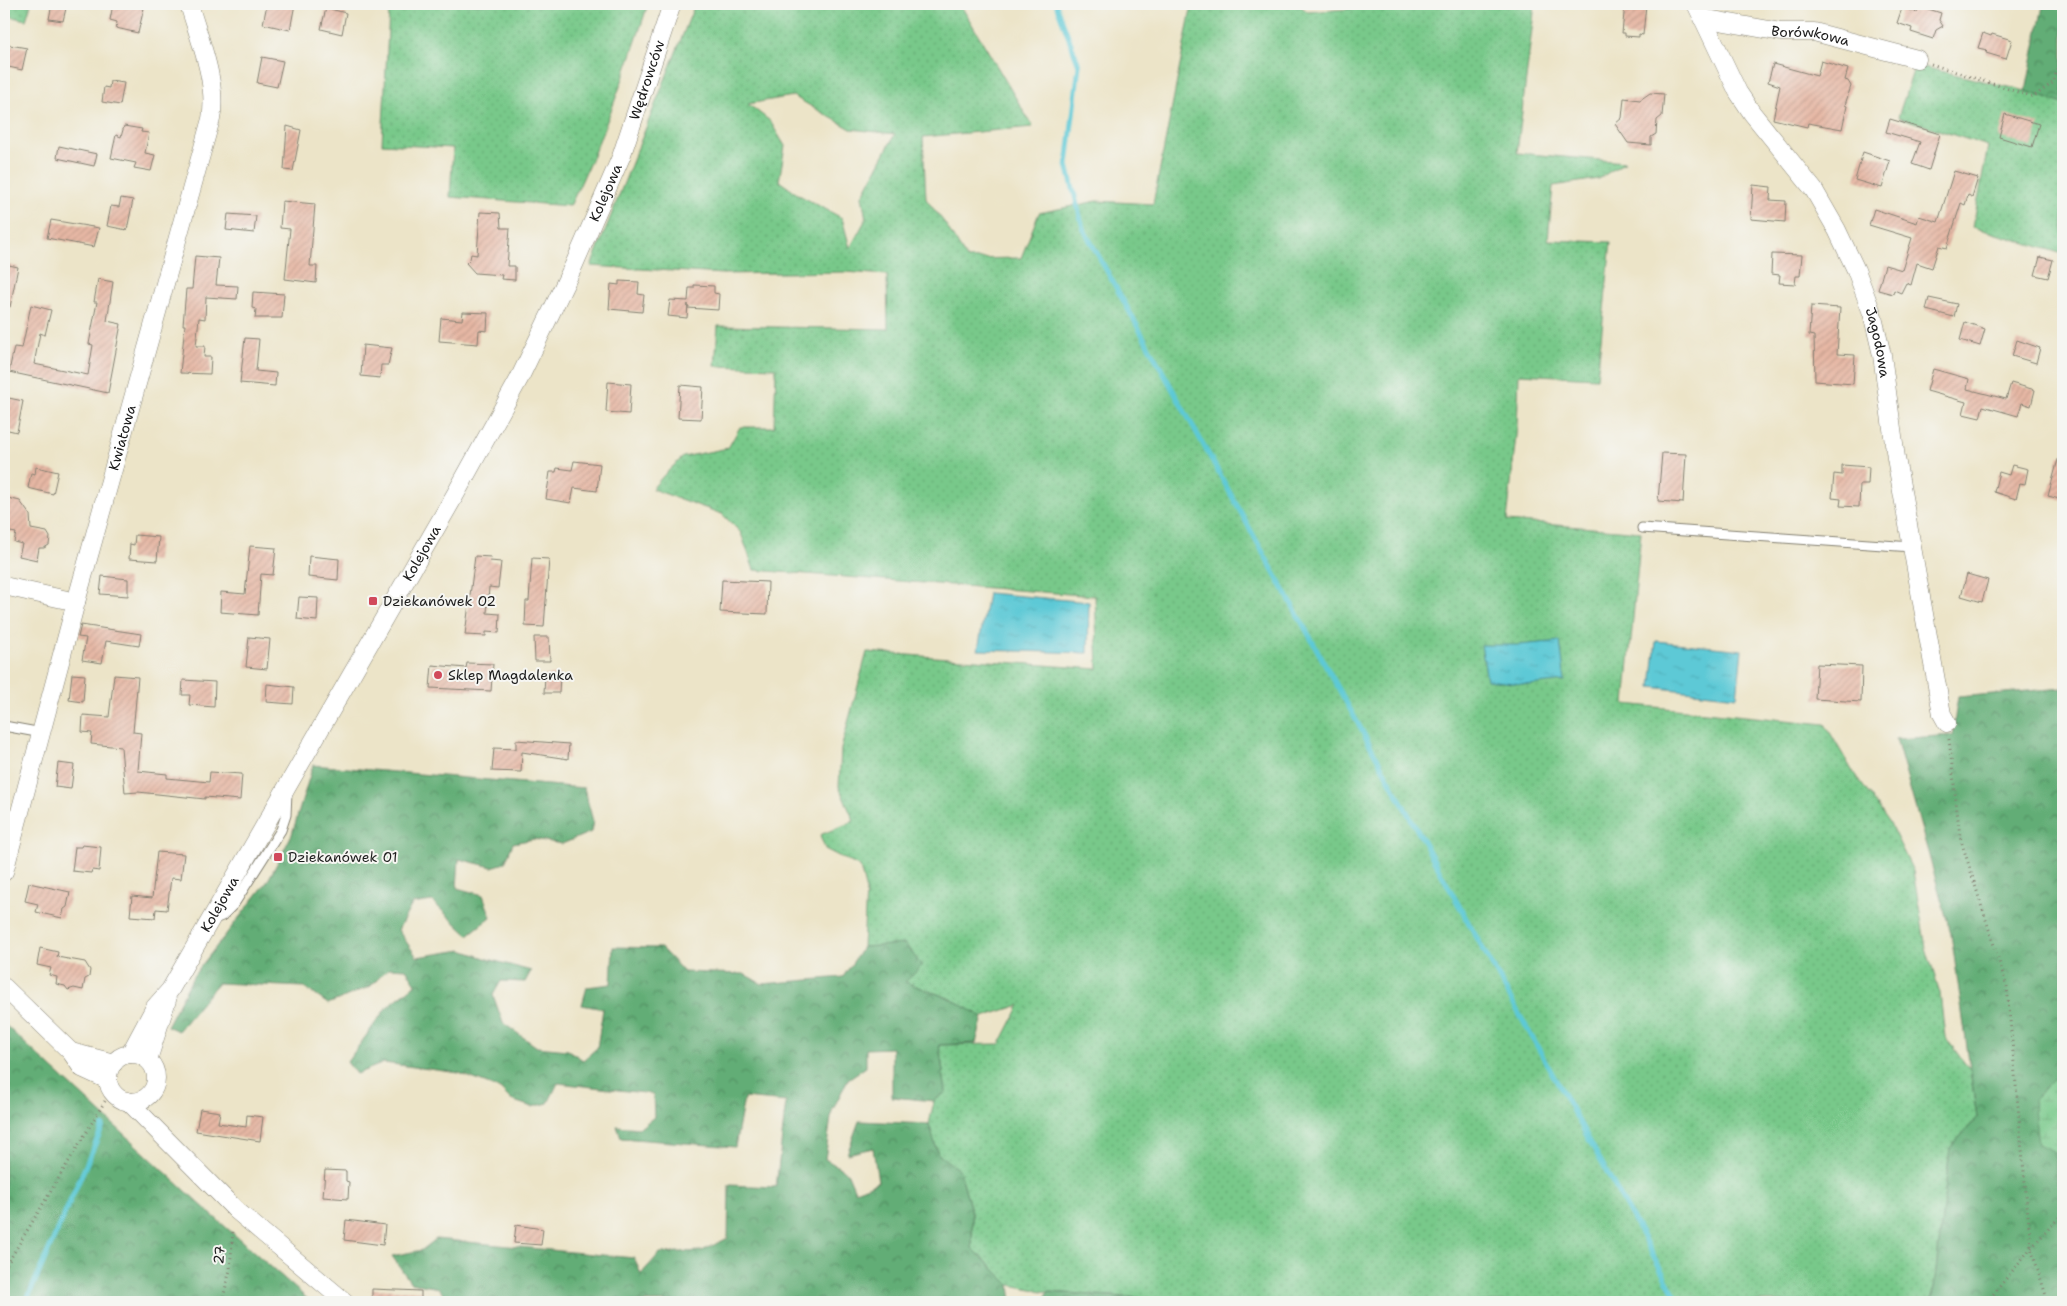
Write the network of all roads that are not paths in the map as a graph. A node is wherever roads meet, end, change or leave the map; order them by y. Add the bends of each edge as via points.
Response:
1 (189, 4) edge
2 (672, 4) edge
3 (1699, 11) edge
4 (1917, 59) road end
5 (621, 158) joint
6 (1642, 528) dead end
7 (1912, 548) junction
8 (4, 586) edge
9 (76, 602) junction
10 (1947, 722) road end
11 (4, 726) edge
12 (42, 733) junction
13 (5, 861) edge
14 (4, 987) edge
15 (170, 990) junction
16 (71, 1052) junction
17 (130, 1054) junction
18 (148, 1060) junction
19 (114, 1063) junction
20 (110, 1085) junction
21 (148, 1096) junction
22 (128, 1101) junction
23 (161, 1135) junction
24 (346, 1302) edge

1 - 9 street, Kwiatowa via 212,86 211,119
2 - 5 street, Wędrowców
3 - 4 street, Borówkowa via 1781,32 1814,32
3 - 7 street, Jagodowa via 1738,92 1814,190 1856,270 1882,355
5 - 15 street, Kolejowa via 573,267 500,415
6 - 7 lane
7 - 10 street, Jagodowa via 1942,714
8 - 9 street
9 - 12 street, Kwiatowa
11 - 12 lane
12 - 13 street, Kwiatowa
14 - 16 street
15 - 17 street, Kolejowa via 155,1007
15 - 18 street, Kolejowa
16 - 19 street
16 - 20 street via 82,1068
17 - 18 street via 142,1055
17 - 19 street
18 - 21 street via 156,1076 154,1088
19 - 20 street via 110,1070
20 - 22 street via 117,1096
21 - 22 street
21 - 23 street
22 - 23 street
23 - 24 street via 236,1210

